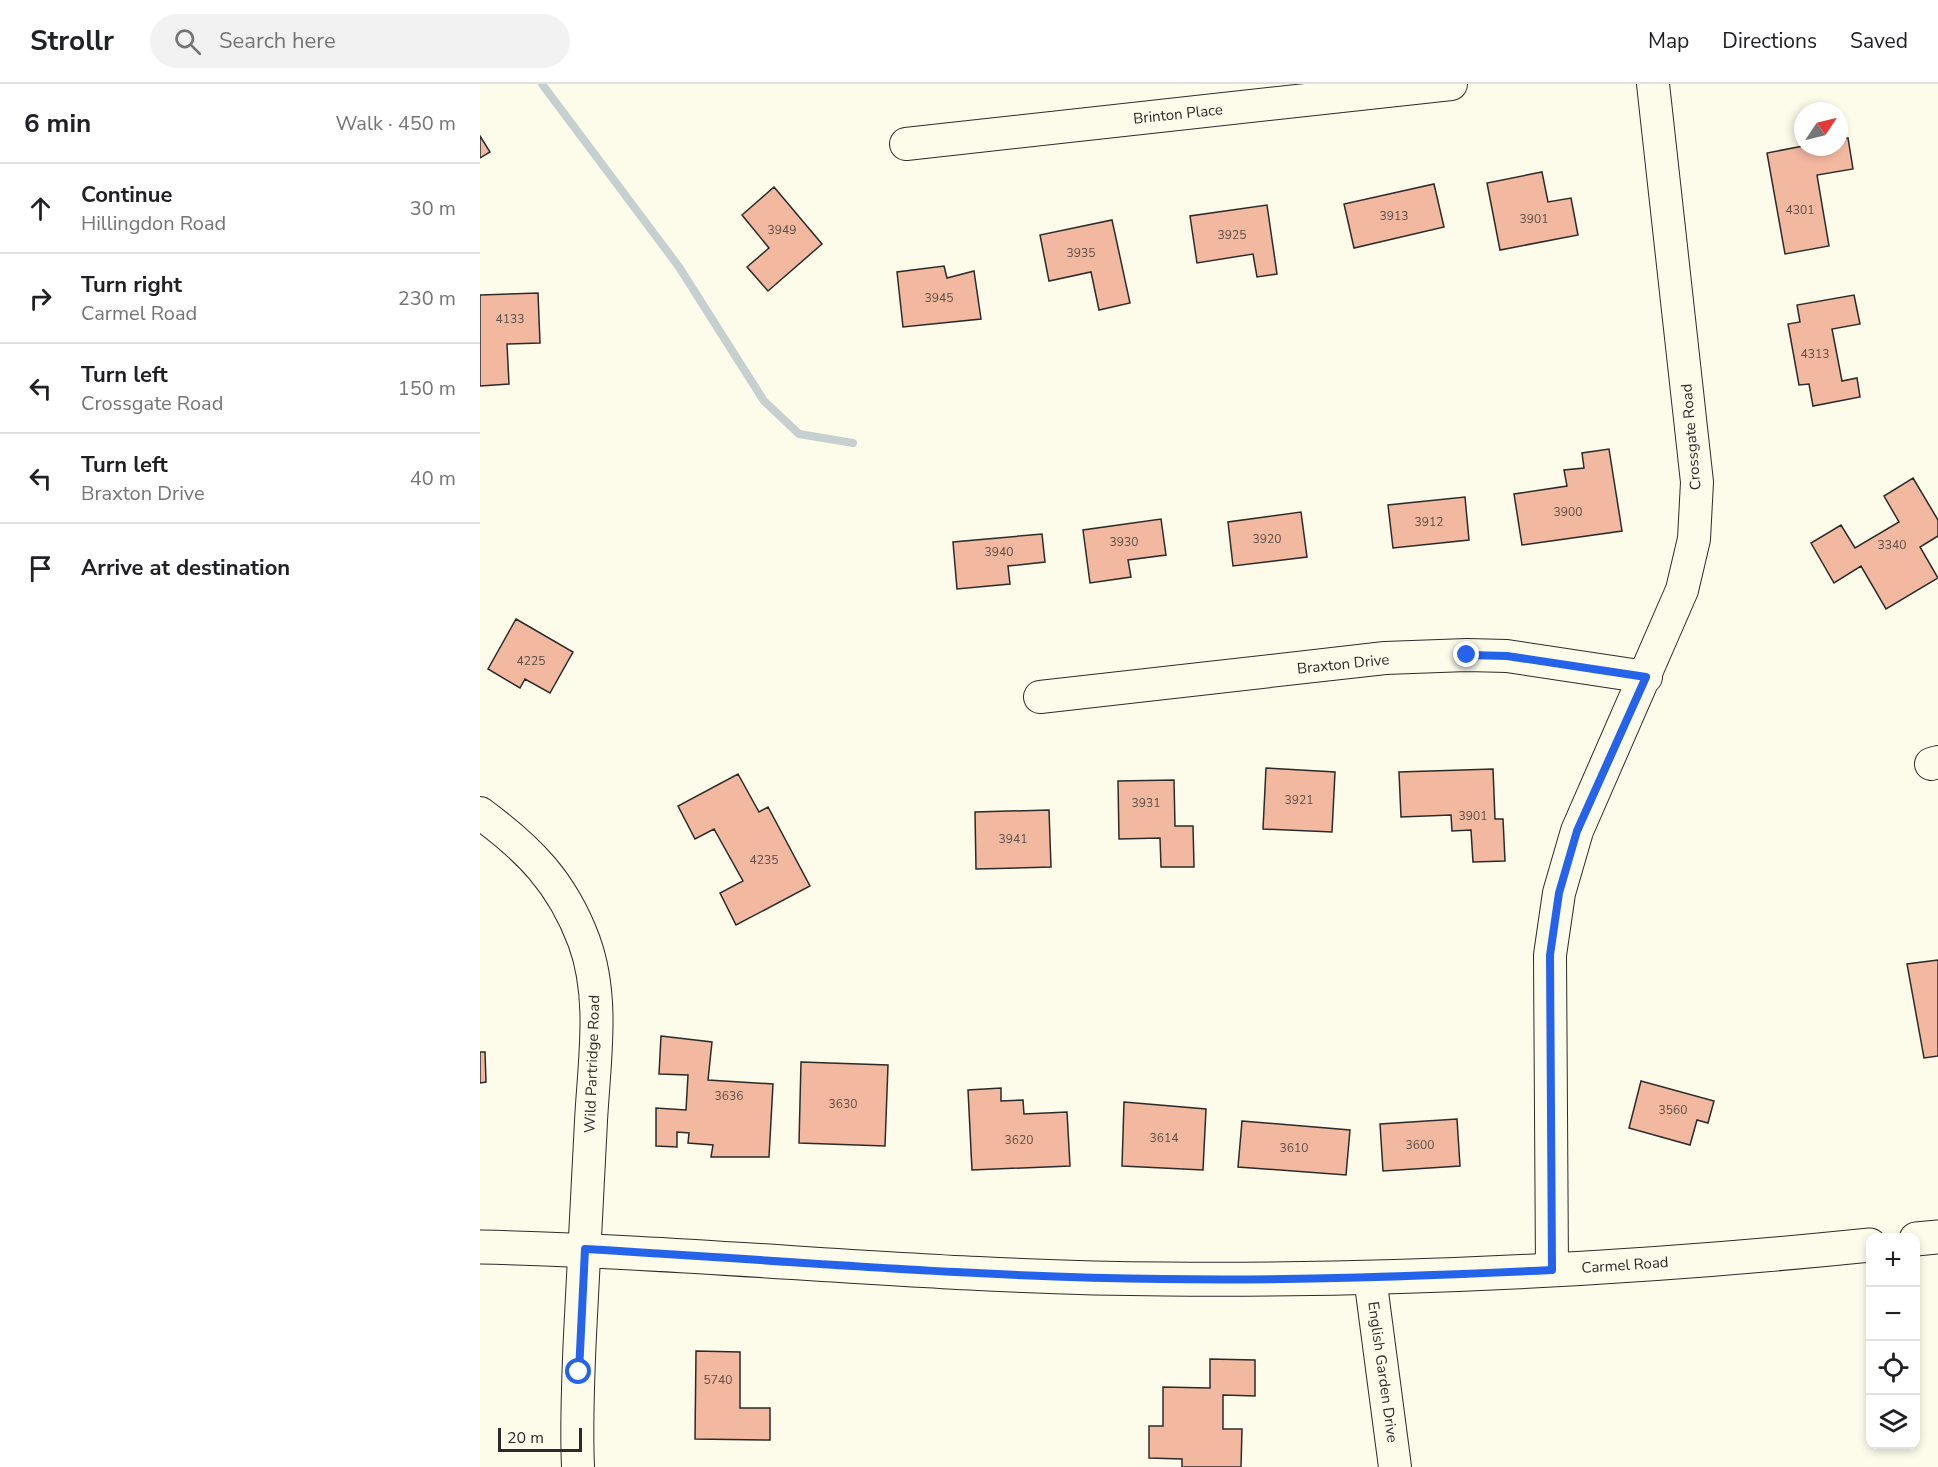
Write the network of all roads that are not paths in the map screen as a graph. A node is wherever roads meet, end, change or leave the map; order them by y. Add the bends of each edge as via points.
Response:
1 (1451, 84) edge
2 (1653, 84) edge
3 (906, 144) dead end
4 (1646, 677) junction
5 (1040, 697) dead end
6 (480, 813) edge
7 (1938, 1237) edge
8 (1920, 1239) edge
9 (1866, 1245) edge
10 (480, 1247) edge
11 (585, 1249) junction
12 (1552, 1270) junction
13 (1370, 1278) junction
14 (578, 1467) edge
15 (1395, 1467) edge

1 - 3 street, Brinton Place
2 - 4 street, Crossgate Road via 1697,482 1694,538 1682,590
4 - 5 street, Braxton Drive via 1507,656 1467,655 1386,658
4 - 12 street, Crossgate Road via 1577,831 1559,893 1550,955
6 - 11 street, Wild Partridge Road via 518,841 547,872 570,908 592,970 596,1028
7 - 8 main road
9 - 12 main road, Carmel Road
10 - 11 main road, Carmel Road
11 - 13 main road, Carmel Road via 1164,1280
11 - 14 street, Wild Partridge Road
12 - 13 main road, Carmel Road
13 - 15 street, English Garden Drive

